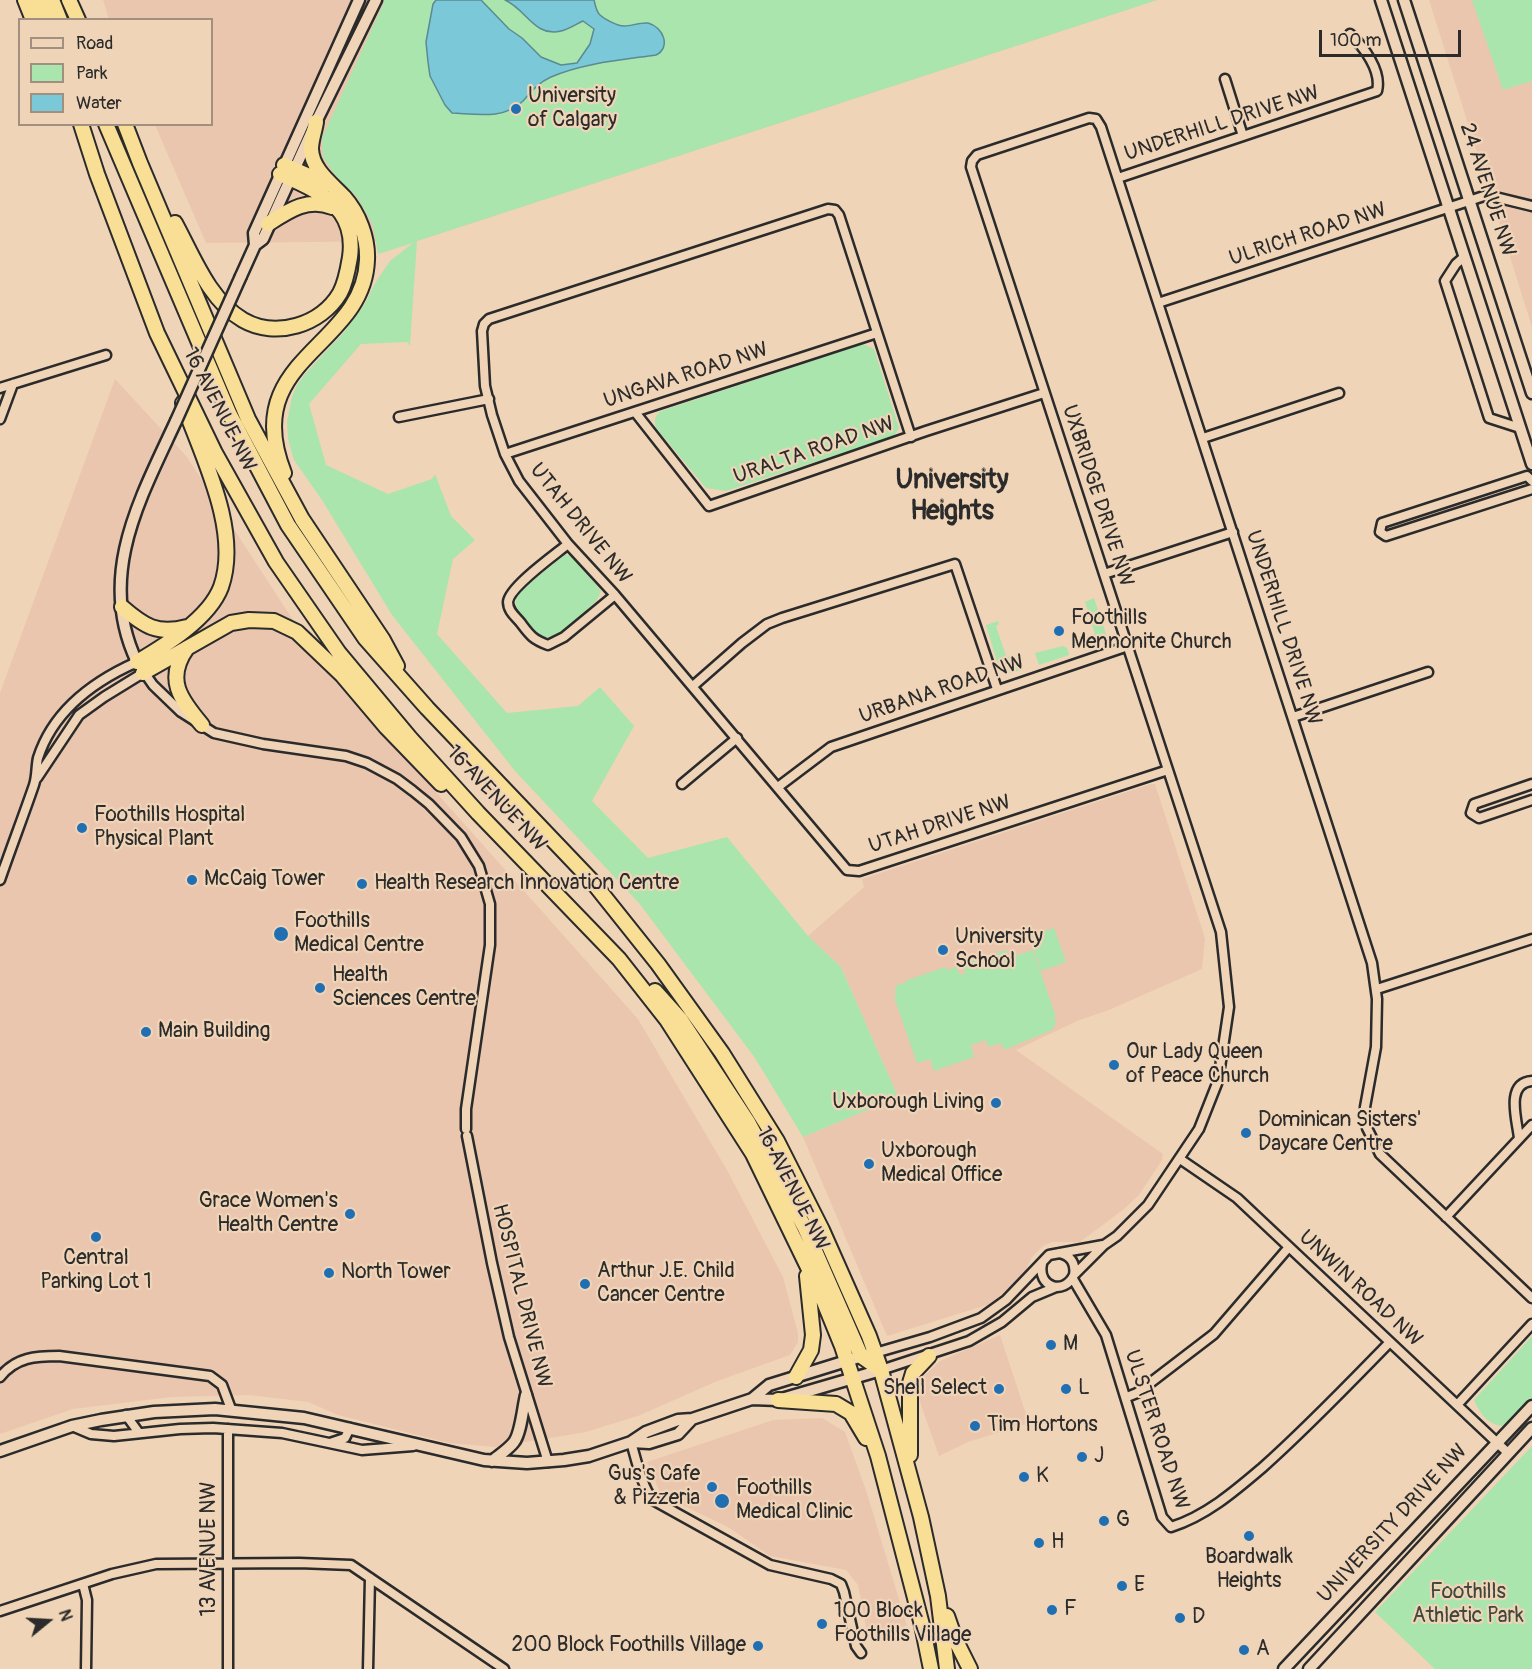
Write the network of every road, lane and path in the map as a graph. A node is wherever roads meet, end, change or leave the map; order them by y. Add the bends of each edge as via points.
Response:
1 (25, 0) edge
2 (39, 0) edge
3 (52, 0) edge
4 (358, 0) edge
5 (376, 0) edge
6 (1381, 0) edge
7 (1404, 0) edge
8 (1408, 0) edge
9 (1407, 12) junction
10 (32, 18) edge
11 (45, 18) edge
12 (59, 18) edge
13 (1350, 34) dead end
14 (1225, 79) dead end
15 (316, 122) junction
16 (82, 126) edge
17 (107, 126) edge
18 (126, 126) edge
19 (1243, 136) junction
20 (134, 144) junction
21 (287, 172) junction
22 (1118, 178) junction
23 (329, 185) junction
24 (1470, 200) junction
25 (1532, 206) edge
26 (1448, 207) junction
27 (341, 214) junction
28 (268, 224) junction
29 (255, 245) junction
30 (1464, 256) junction
31 (1158, 303) junction
32 (157, 333) junction
33 (877, 333) junction
34 (106, 355) dead end
35 (13, 384) junction
36 (0, 388) edge
37 (1532, 392) edge
38 (1044, 393) junction
39 (1340, 393) dead end
40 (489, 399) junction
41 (1511, 399) junction
42 (634, 412) junction
43 (399, 417) dead end
44 (0, 419) edge
45 (1520, 428) junction
46 (911, 436) junction
47 (1203, 438) junction
48 (505, 454) junction
49 (1532, 464) edge
50 (1532, 481) edge
51 (1532, 489) edge
52 (302, 519) junction
53 (1233, 532) junction
54 (568, 544) junction
55 (1104, 574) junction
56 (615, 595) junction
57 (122, 607) junction
58 (192, 625) junction
59 (189, 645) junction
60 (1128, 646) junction
61 (140, 668) junction
62 (1428, 672) dead end
63 (408, 686) junction
64 (693, 686) junction
65 (997, 689) junction
66 (1293, 717) junction
67 (201, 725) junction
68 (737, 738) junction
69 (1168, 770) junction
70 (35, 781) junction
71 (682, 784) dead end
72 (1532, 784) edge
73 (778, 787) junction
74 (1532, 800) edge
75 (478, 813) junction
76 (0, 880) edge
77 (1532, 939) edge
78 (618, 959) junction
79 (1377, 989) junction
80 (1532, 1081) edge
81 (1532, 1125) edge
82 (1519, 1138) junction
83 (1180, 1159) junction
84 (1446, 1217) junction
85 (798, 1245) junction
86 (1104, 1245) junction
87 (1289, 1247) junction
88 (1059, 1253) junction
89 (1042, 1263) junction
90 (1073, 1277) junction
91 (1056, 1287) junction
92 (1532, 1298) edge
93 (1532, 1324) edge
94 (1390, 1342) junction
95 (868, 1355) junction
96 (929, 1356) junction
97 (847, 1360) junction
98 (880, 1370) junction
99 (0, 1377) edge
100 (796, 1377) junction
101 (853, 1377) junction
102 (526, 1395) junction
103 (1127, 1398) junction
104 (753, 1399) junction
105 (778, 1400) junction
106 (1456, 1405) junction
107 (1532, 1406) edge
108 (231, 1409) junction
109 (126, 1415) junction
110 (72, 1426) junction
111 (350, 1428) junction
112 (1532, 1428) edge
113 (228, 1429) junction
114 (139, 1433) junction
115 (631, 1442) junction
116 (1497, 1443) junction
117 (329, 1444) junction
118 (416, 1445) junction
119 (0, 1451) edge
120 (1508, 1453) junction
121 (878, 1456) junction
122 (492, 1461) junction
123 (548, 1462) junction
124 (909, 1469) junction
125 (227, 1564) junction
126 (370, 1578) junction
127 (83, 1584) junction
128 (938, 1596) junction
129 (0, 1611) edge
130 (861, 1653) dead end
131 (86, 1669) edge
132 (228, 1669) edge
133 (368, 1669) edge
134 (504, 1669) edge
135 (931, 1669) edge
136 (947, 1669) edge
137 (970, 1669) edge
138 (1284, 1669) edge
139 (1309, 1669) edge

1 - 10 highway
2 - 11 highway
3 - 12 highway
4 - 21 street
5 - 15 street
6 - 26 street, 24 AVENUE NW
7 - 9 street, 24 AVENUE NW
8 - 9 street
9 - 24 street, 24 AVENUE NW
13 - 19 street, UNDERHILL DRIVE NW via 1364,47 1379,82 1377,91
14 - 19 street
15 - 21 street
15 - 23 highway via 311,150
16 - 32 highway, 16 AVENUE NW
17 - 63 highway, 16 AVENUE NW via 229,413 288,525 365,638
18 - 20 highway
19 - 22 street, UNDERHILL DRIVE NW
20 - 27 highway via 210,287 223,303 256,325 274,328 302,324 315,318 340,292 351,248
20 - 52 highway via 248,419
21 - 23 highway
21 - 27 highway via 331,202
21 - 28 street
21 - 29 street via 254,233
22 - 31 street, UNDERHILL DRIVE NW
22 - 38 street, UXBRIDGE DRIVE NW via 1101,127 1096,119 1089,118 976,156 972,161
23 - 52 highway via 356,216 366,244 367,262 357,297 297,367 275,411 273,431 278,458
24 - 25 street, ULRICH ROAD NW via 1487,195
24 - 26 street, ULRICH ROAD NW
24 - 37 street, 24 AVENUE NW
26 - 30 street, 24 AVENUE NW
26 - 31 street, ULRICH ROAD NW
27 - 28 highway via 324,204 312,203 292,208
28 - 29 street via 263,238
29 - 57 street, bridge via 137,508 119,574
30 - 41 street, 24 AVENUE NW
30 - 45 street, 24 AVENUE NW via 1445,281 1489,417
31 - 47 street, UNDERHILL DRIVE NW
32 - 58 highway via 218,500 227,536 221,589
32 - 75 highway, 16 AVENUE NW via 276,562 339,653
33 - 40 street, UTAH DRIVE NW via 839,215 828,209 489,320 482,331
33 - 42 street, UNGAVA ROAD NW
33 - 46 street, UTAH DRIVE NW
34 - 35 street
35 - 36 street
35 - 44 street
37 - 41 street
38 - 46 street, URALTA ROAD NW
38 - 55 street, UXBRIDGE DRIVE NW
39 - 47 street
40 - 43 street
40 - 48 street, UTAH DRIVE NW
41 - 45 street, 24 AVENUE NW
42 - 46 street, URALTA ROAD NW via 709,506
42 - 48 street, UNGAVA ROAD NW
45 - 49 street, 24 AVENUE NW
47 - 53 street, UNDERHILL DRIVE NW
48 - 54 street, UTAH DRIVE NW via 519,481
50 - 51 street via 1527,476 1382,523 1380,532 1386,536
52 - 63 highway via 383,640
53 - 55 street
53 - 66 street, UNDERHILL DRIVE NW
54 - 56 street, UTAH DRIVE NW
54 - 56 street via 520,584 508,601 510,610 535,640 548,645 564,637
55 - 60 street, UXBRIDGE DRIVE NW
56 - 64 street, UTAH DRIVE NW
57 - 58 highway via 159,630
57 - 61 street via 128,639
58 - 61 highway
59 - 61 highway
59 - 67 highway via 176,666 177,686 180,697
59 - 75 highway via 231,623 249,620 274,621 297,632 342,675 438,782
60 - 65 street, URBANA ROAD NW
60 - 69 street, UXBRIDGE DRIVE NW
61 - 67 street, HOSPITAL DRIVE NW via 181,712
61 - 70 street via 79,715
61 - 70 street via 114,672 67,709 46,738
62 - 66 street
63 - 95 highway, 16 AVENUE NW via 591,880 722,1053 802,1188 864,1325
64 - 65 street via 767,624 955,564
64 - 68 street, UTAH DRIVE NW
65 - 73 street, URBANA ROAD NW via 831,747
66 - 79 street, UNDERHILL DRIVE NW via 1361,927
67 - 102 street, HOSPITAL DRIVE NW via 214,733 368,763 429,804 461,837 479,866 490,904 490,933 466,1109 467,1132 509,1337
68 - 71 street
68 - 73 street, UTAH DRIVE NW
69 - 73 street, UTAH DRIVE NW via 859,871 847,870
69 - 83 street, UXBRIDGE DRIVE NW via 1221,932 1229,1007 1218,1081 1199,1129
70 - 76 street
72 - 74 street via 1474,804 1471,813 1479,818
75 - 78 highway, 16 AVENUE NW
77 - 79 street
78 - 85 highway, 16 AVENUE NW via 667,1020 728,1113
78 - 95 highway via 644,979 681,1020 748,1122
79 - 84 street, UNDERHILL DRIVE NW via 1376,1047 1365,1107 1367,1128 1380,1154
80 - 82 street via 1516,1091
81 - 82 street
82 - 84 street
83 - 86 street, UXBRIDGE DRIVE NW via 1148,1204
83 - 87 street, UNWIN ROAD NW via 1237,1198
84 - 92 street, UNDERHILL DRIVE NW
85 - 97 highway, 16 AVENUE NW
85 - 100 highway via 808,1277 813,1335 811,1350
86 - 88 street, UXBRIDGE DRIVE NW
86 - 90 street, UXBRIDGE DRIVE NW
87 - 94 street, UNWIN ROAD NW
87 - 103 street via 1214,1334
88 - 89 street
88 - 90 street via 1072,1260
89 - 91 street via 1043,1279
89 - 95 street via 1006,1300 981,1318
90 - 91 street via 1065,1286
90 - 103 street, ULSTER ROAD NW via 1106,1335
91 - 96 street via 1032,1297 1002,1322 969,1341
93 - 106 street
94 - 103 street, ULSTER ROAD NW via 1317,1418 1247,1481 1208,1510 1171,1527 1162,1517
94 - 106 street, UNWIN ROAD NW
95 - 97 street
95 - 98 highway, 16 AVENUE NW
96 - 98 street
96 - 124 highway via 913,1373 910,1383
97 - 100 street
97 - 101 highway, 16 AVENUE NW
98 - 101 street
98 - 124 highway, 16 AVENUE NW
99 - 108 street via 13,1364 38,1356 210,1376 222,1384
100 - 104 street via 769,1385
101 - 105 street
101 - 121 highway, 16 AVENUE NW
102 - 122 street via 515,1441
102 - 123 street, HOSPITAL DRIVE NW
104 - 105 street
104 - 115 street via 692,1419 678,1434 649,1443
105 - 121 highway via 825,1402 843,1407 851,1413
106 - 116 street, UNWIN ROAD NW
107 - 116 street, UNIVERSITY DRIVE NW
108 - 109 street
108 - 111 street
109 - 110 street
109 - 114 street
110 - 114 street via 91,1434
110 - 119 street
111 - 117 street via 345,1438
111 - 118 street
112 - 120 street, UNIVERSITY DRIVE NW
113 - 114 street
113 - 117 street via 282,1433
113 - 125 street, 13 AVENUE NW
115 - 123 street via 589,1456
115 - 130 street via 653,1500 770,1565 840,1584
116 - 120 street, UNWIN ROAD NW
116 - 138 street, UNIVERSITY DRIVE NW
117 - 118 street via 362,1450
118 - 122 street
120 - 139 street, UNIVERSITY DRIVE NW
121 - 135 highway, 16 AVENUE NW
122 - 123 street
124 - 128 highway, 16 AVENUE NW
125 - 126 street via 351,1565
125 - 127 street via 156,1564
125 - 132 street, 13 AVENUE NW
126 - 133 street
126 - 134 street
127 - 129 street
127 - 131 street via 87,1600
128 - 136 highway, 16 AVENUE NW
128 - 137 highway

